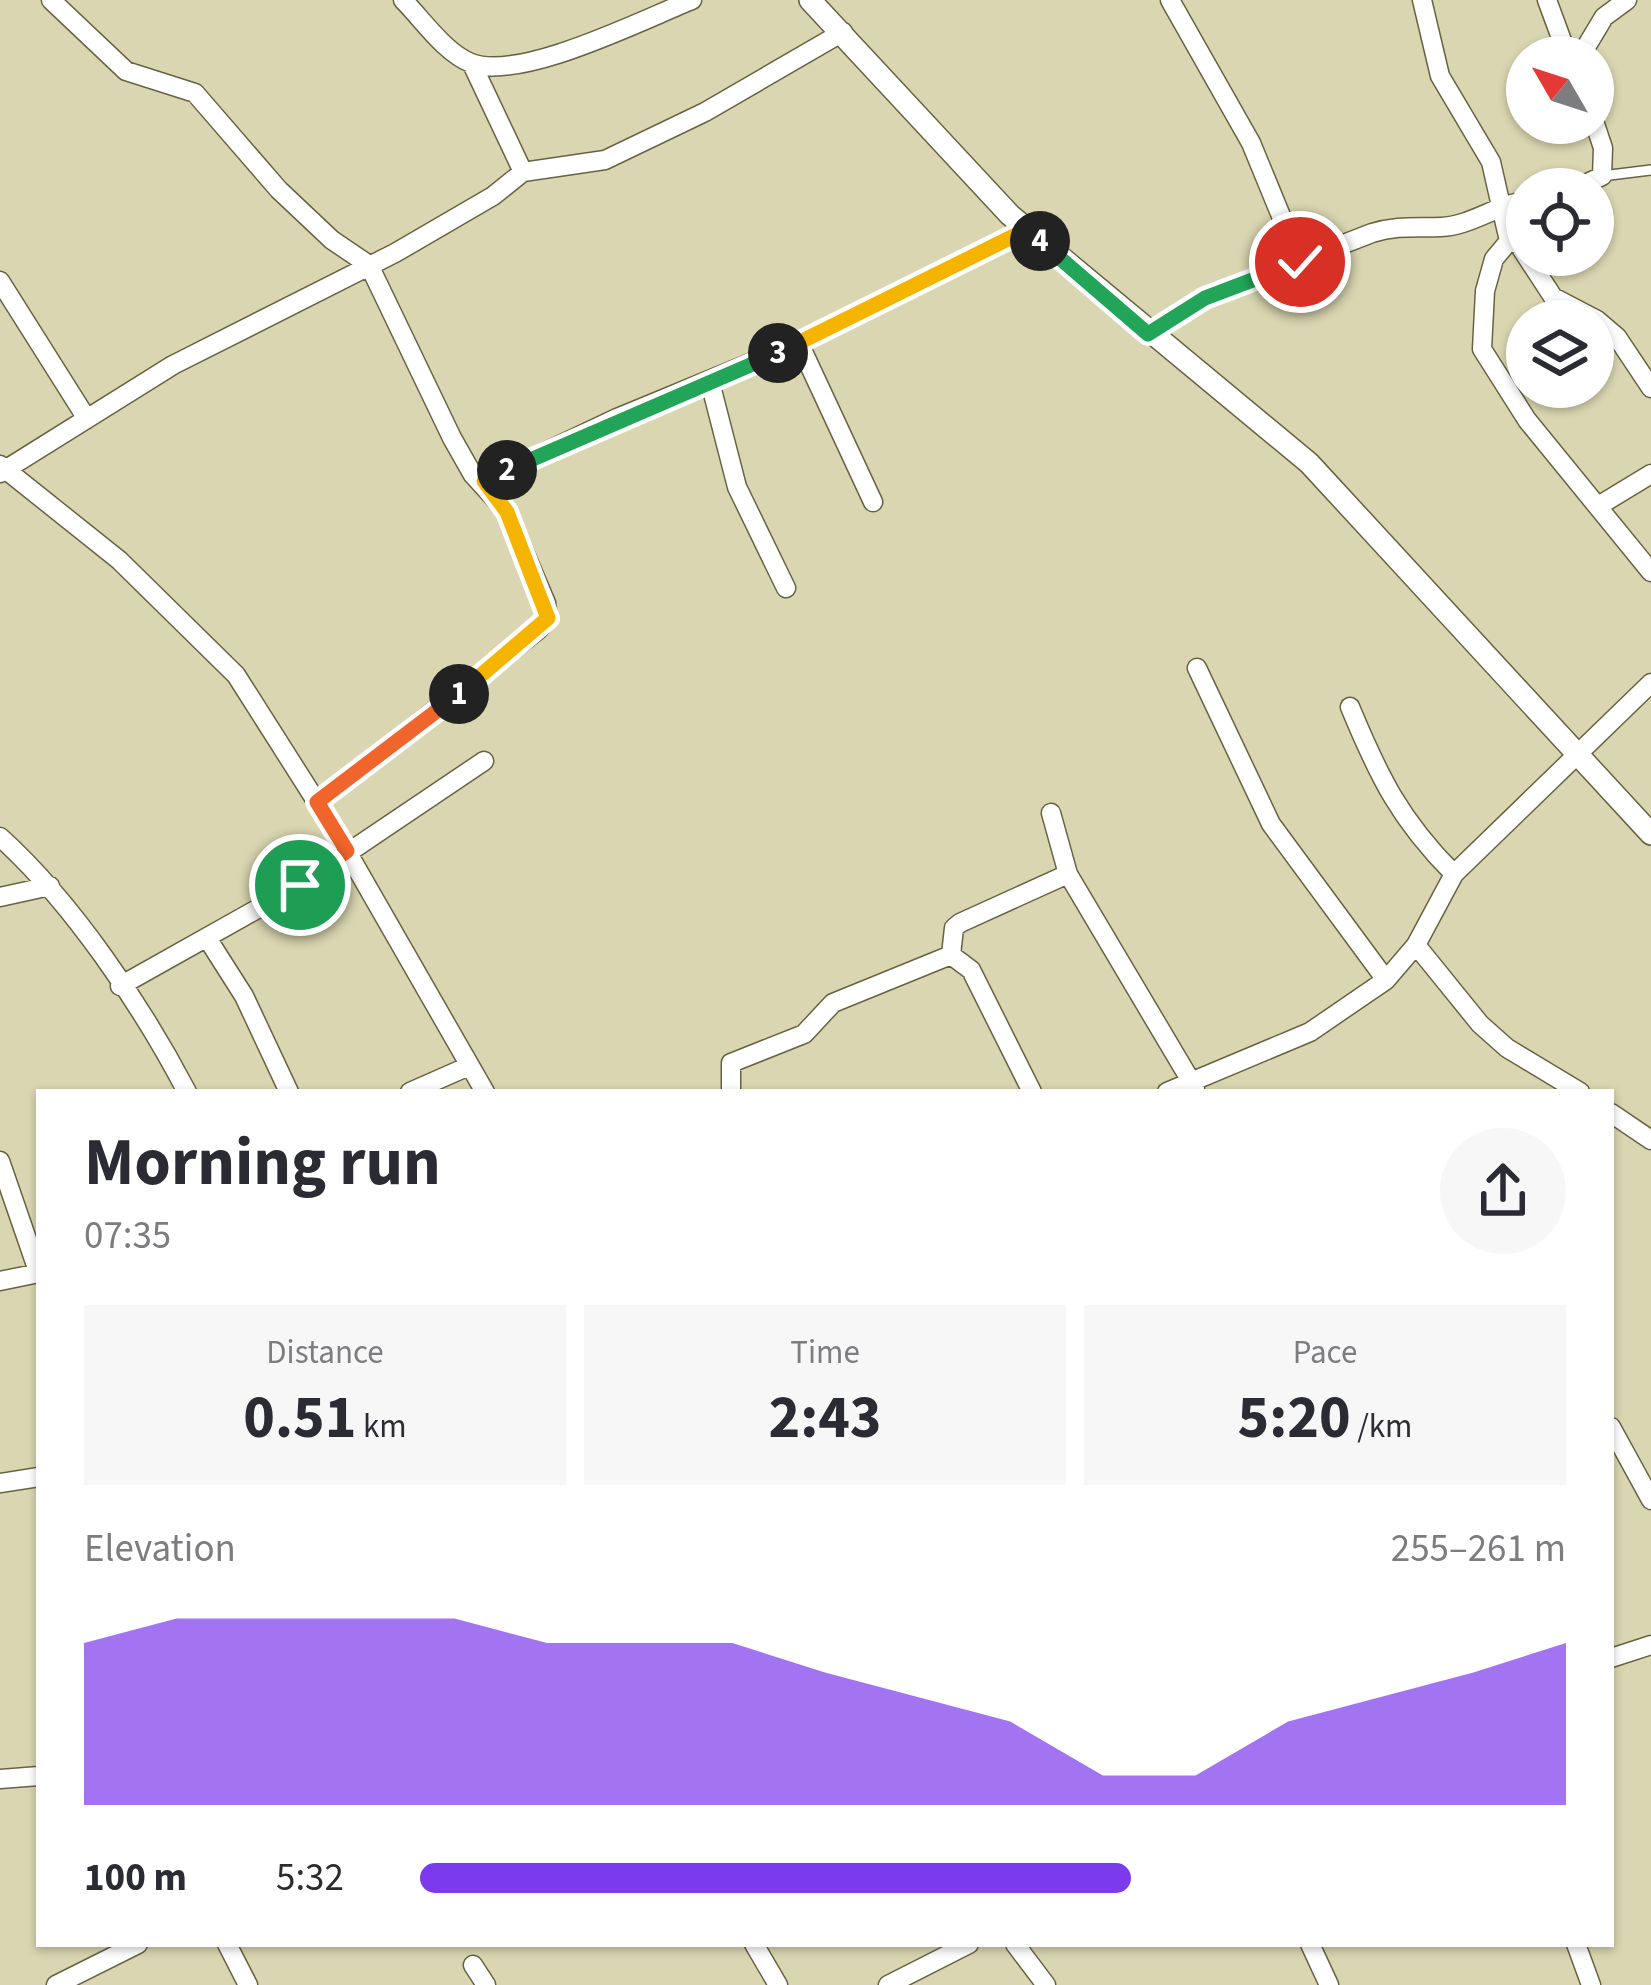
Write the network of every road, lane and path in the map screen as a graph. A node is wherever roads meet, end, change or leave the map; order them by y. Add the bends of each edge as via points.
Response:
1 (51, 0) edge
2 (403, 0) edge
3 (692, 0) edge
4 (810, 0) edge
5 (1170, 0) edge
6 (1422, 0) edge
7 (1547, 0) edge
8 (1628, 0) edge
9 (842, 32) junction
10 (1560, 36) edge
11 (1592, 36) edge
12 (472, 64) junction
13 (1651, 170) edge
14 (523, 172) junction
15 (1614, 175) edge
16 (1503, 203) junction
17 (1506, 203) edge
18 (1506, 222) edge
19 (1026, 230) junction
20 (1506, 245) edge
21 (1300, 262) junction
22 (369, 265) junction
23 (1539, 276) edge
24 (0, 281) edge
25 (1148, 334) junction
26 (799, 344) junction
27 (710, 382) junction
28 (1651, 388) edge
29 (87, 419) junction
30 (2, 469) edge
31 (1651, 474) edge
32 (484, 481) junction
33 (873, 502) dead end
34 (1600, 505) junction
35 (1651, 572) edge
36 (786, 589) dead end
37 (1197, 668) dead end
38 (1651, 682) edge
39 (1350, 707) dead end
40 (1579, 757) junction
41 (484, 761) dead end
42 (317, 802) junction
43 (1051, 813) dead end
44 (1651, 834) edge
45 (0, 837) edge
46 (347, 851) junction
47 (1067, 874) junction
48 (1454, 874) junction
49 (50, 886) junction
50 (0, 897) edge
51 (209, 941) junction
52 (1416, 945) junction
53 (951, 955) junction
54 (1385, 980) junction
55 (120, 986) junction
56 (469, 1066) junction
57 (1195, 1086) edge
58 (185, 1089) edge
59 (289, 1089) edge
60 (417, 1089) edge
61 (483, 1089) edge
62 (731, 1089) edge
63 (1030, 1089) edge
64 (1575, 1089) edge
65 (1614, 1115) edge
66 (1651, 1140) edge
67 (0, 1161) edge
68 (36, 1265) edge
69 (36, 1275) edge
70 (0, 1281) edge
71 (1614, 1432) edge
72 (36, 1477) edge
73 (0, 1483) edge
74 (1651, 1500) edge
75 (1651, 1646) edge
76 (1614, 1657) edge
77 (36, 1776) edge
78 (0, 1779) edge
79 (132, 1947) edge
80 (229, 1947) edge
81 (756, 1947) edge
82 (963, 1947) edge
83 (1017, 1947) edge
84 (1311, 1947) edge
85 (1577, 1947) edge
86 (472, 1965) dead end
87 (56, 1985) edge
88 (248, 1985) edge
89 (486, 1985) edge
90 (778, 1985) edge
91 (888, 1985) edge
92 (1046, 1985) edge
93 (1329, 1985) edge
94 (1591, 1985) edge

1 - 22 street via 126,71 195,93 279,190
2 - 12 street
3 - 12 street via 544,57
4 - 9 street
5 - 21 street via 1251,142
6 - 16 street via 1440,76 1483,143
7 - 10 street
8 - 11 street
9 - 14 street via 605,160
9 - 19 street
12 - 14 street
13 - 15 lane
14 - 22 street
16 - 17 street
16 - 18 street
16 - 21 street via 1443,227 1399,225
19 - 25 street
19 - 26 street
20 - 34 street via 1485,291 1482,349 1510,398
21 - 25 street via 1205,298
22 - 29 street via 173,365
22 - 32 street via 452,437
23 - 28 street via 1553,297 1617,337
24 - 29 street
25 - 40 street via 1309,463
26 - 27 street
26 - 33 street
27 - 32 street
27 - 36 street via 737,487
29 - 30 street
30 - 42 street via 118,560 236,675
31 - 34 street
32 - 42 street via 507,512 548,618
34 - 35 street
37 - 54 street via 1270,824
38 - 40 street
39 - 48 street via 1409,829
40 - 44 street
40 - 48 street
41 - 46 street
42 - 46 street
43 - 47 street
45 - 49 street
46 - 51 street
46 - 56 street
47 - 53 street via 960,923
47 - 57 street
48 - 52 street
49 - 50 street
49 - 55 street
51 - 55 street
51 - 59 street
52 - 54 street
52 - 64 street via 1480,1024
53 - 62 street via 833,1003 804,1034 731,1063
53 - 63 street via 971,970
54 - 57 street via 1310,1032
55 - 58 street
56 - 60 street
56 - 61 street
65 - 66 street
67 - 68 street
69 - 70 street
71 - 74 street
72 - 73 street
75 - 76 street
77 - 78 street
79 - 87 street
80 - 88 street
81 - 90 street
82 - 91 street
83 - 92 street
84 - 93 street
85 - 94 street
86 - 89 street

